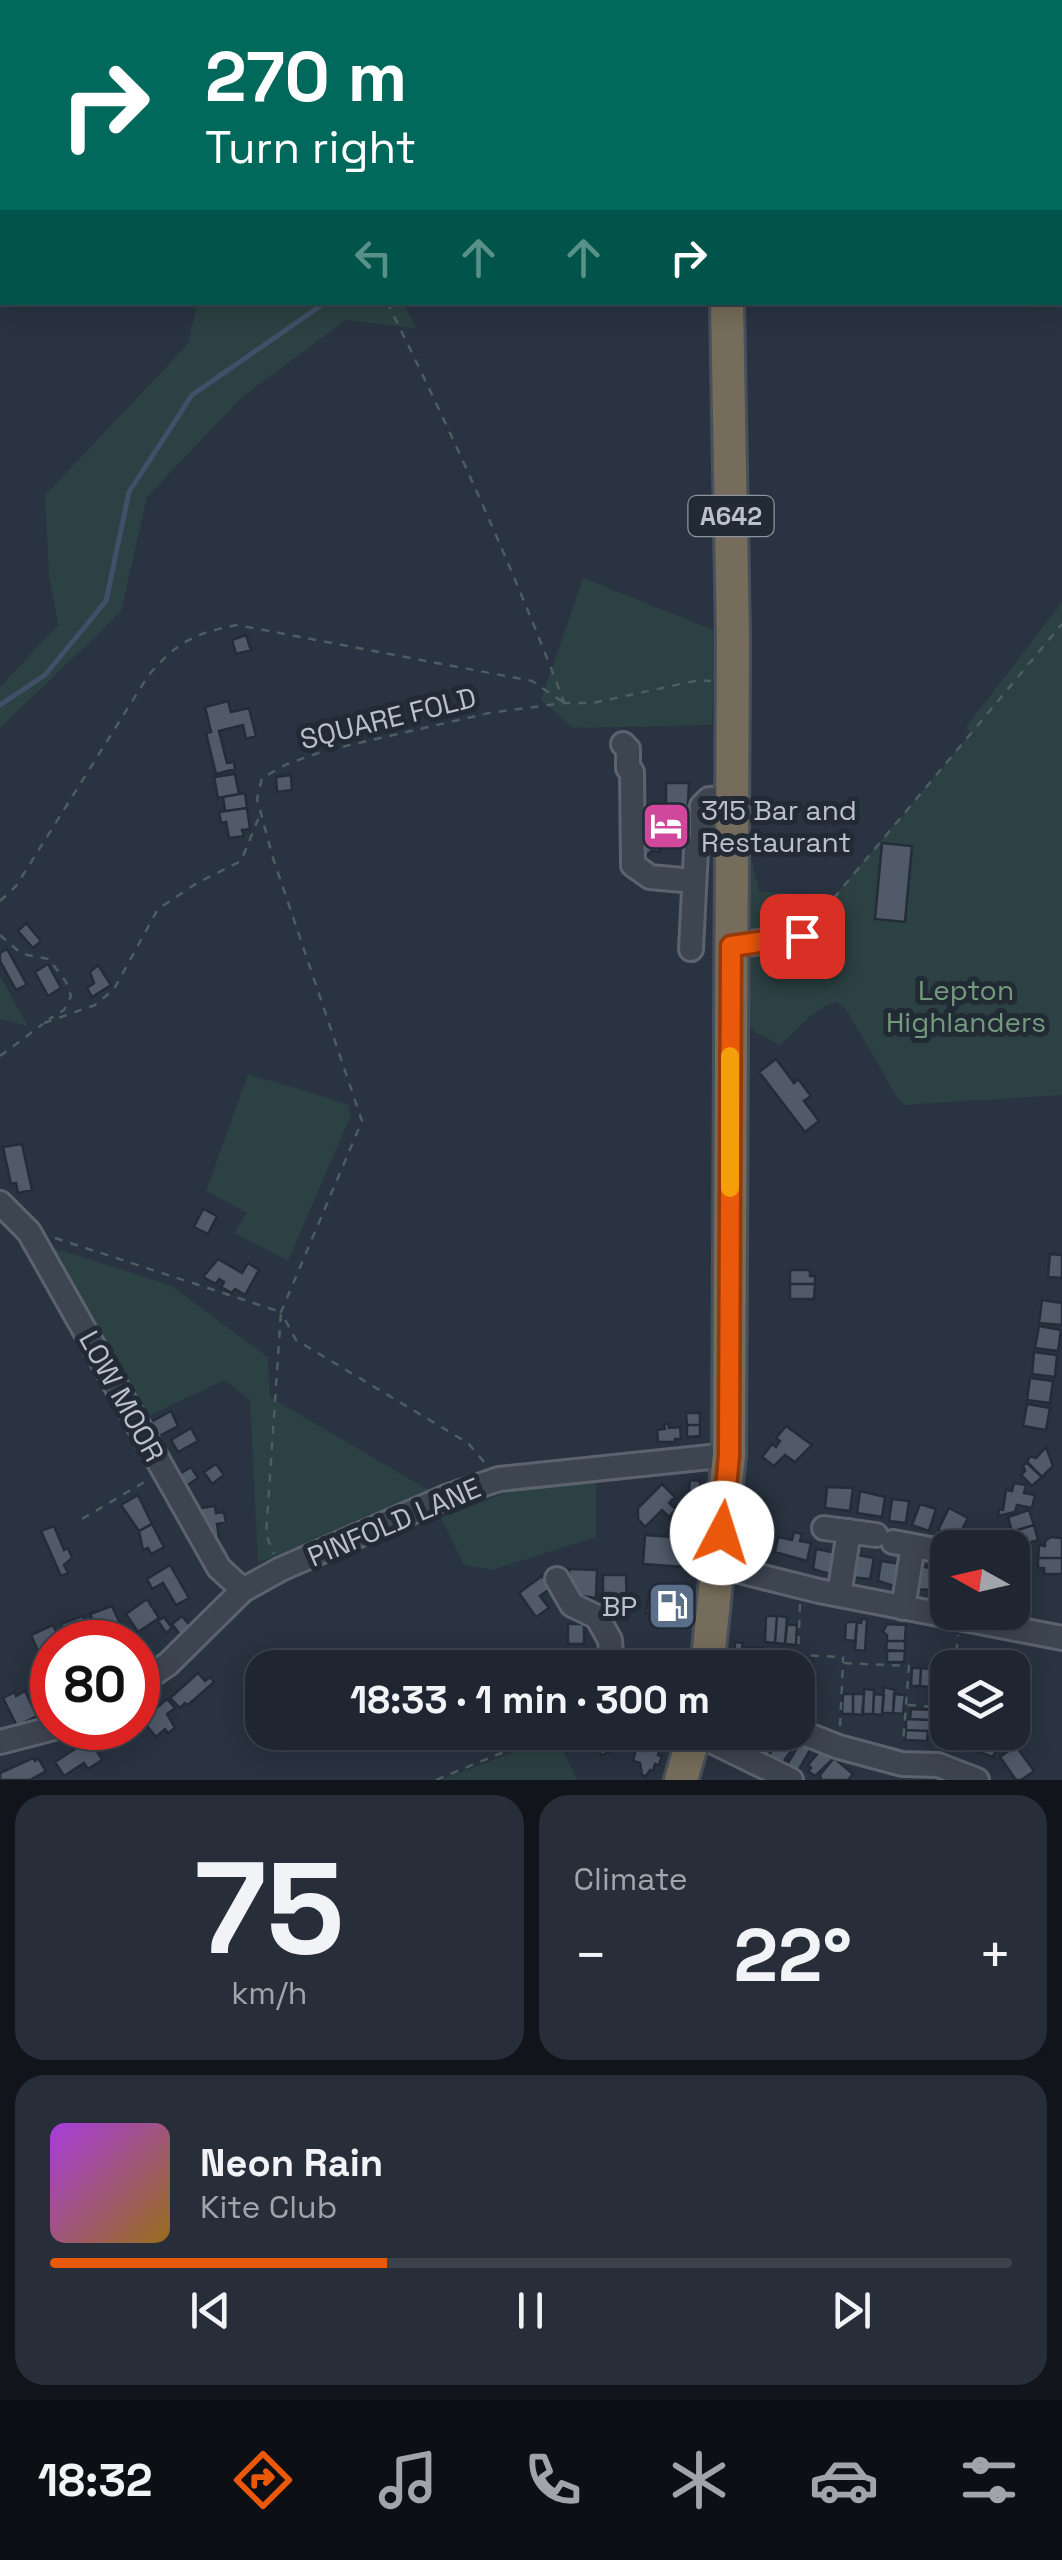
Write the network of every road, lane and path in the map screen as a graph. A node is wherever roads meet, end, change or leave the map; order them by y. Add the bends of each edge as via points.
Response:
1 (388, 305) edge
2 (727, 305) edge
3 (1062, 624) edge
4 (732, 682) junction
5 (564, 703) junction
6 (623, 744) dead end
7 (261, 814) junction
8 (717, 839) junction
9 (694, 881) junction
10 (0, 901) edge
11 (0, 935) edge
12 (802, 936) joint
13 (731, 946) junction
14 (690, 949) dead end
15 (44, 1023) junction
16 (0, 1056) edge
17 (0, 1202) edge
18 (29, 1232) junction
19 (282, 1312) junction
20 (729, 1455) junction
21 (164, 1471) junction
22 (499, 1479) junction
23 (82, 1518) dead end
24 (824, 1528) dead end
25 (849, 1531) junction
26 (719, 1566) junction
27 (281, 1570) junction
28 (556, 1579) dead end
29 (800, 1587) junction
30 (244, 1590) junction
31 (838, 1595) junction
32 (903, 1608) junction
33 (930, 1613) edge
34 (1018, 1630) edge
35 (1062, 1638) edge
36 (614, 1650) edge
37 (709, 1650) edge
38 (843, 1663) junction
39 (160, 1669) edge
40 (906, 1705) junction
41 (930, 1707) edge
42 (30, 1734) edge
43 (815, 1738) edge
44 (0, 1742) edge
45 (838, 1747) junction
46 (508, 1750) edge
47 (684, 1750) edge
48 (719, 1750) edge
49 (941, 1750) edge
50 (938, 1764) junction
51 (907, 1769) edge
52 (436, 1780) edge
53 (681, 1780) edge
54 (791, 1780) edge
55 (977, 1780) edge

1 - 5 path via 450,428
2 - 4 highway, A642
3 - 12 path
4 - 5 path via 699,680
4 - 8 highway, A642 via 732,798
5 - 7 path, SQUARE FOLD via 324,750 262,778 256,799
5 - 10 path via 532,681 467,668 237,625 203,631 169,650 148,676 16,886
6 - 9 street via 632,772 633,866 650,877
7 - 15 path via 241,860 158,909 114,989 95,1005
7 - 19 path via 362,1121
8 - 9 street via 696,850
8 - 13 highway, A642
9 - 14 street
11 - 15 path via 22,954 48,959 66,982 64,1010
12 - 13 street
13 - 20 highway, A642
15 - 16 path
17 - 18 street, LOW MOOR
18 - 19 path
18 - 21 street, LOW MOOR
19 - 22 path via 296,1340 468,1443
19 - 27 path via 266,1534
20 - 22 street, PINFOLD LANE
20 - 26 highway, A642
21 - 23 path
21 - 30 street, LOW MOOR via 219,1568
22 - 27 street, PINFOLD LANE
24 - 25 street
25 - 31 street
25 - 32 street via 905,1543
26 - 29 street
26 - 37 highway, A642
27 - 30 street, PINFOLD LANE
28 - 36 street via 572,1605 597,1617
29 - 31 street
29 - 38 path via 798,1655 843,1657
30 - 39 street, PINFOLD LANE
31 - 32 street
32 - 33 street
34 - 35 street
38 - 40 path via 909,1666
38 - 45 path
40 - 41 path
40 - 51 path
42 - 44 street
43 - 45 street
45 - 51 street
46 - 52 path
47 - 53 highway
48 - 54 street
49 - 50 path
50 - 51 street
50 - 55 street

